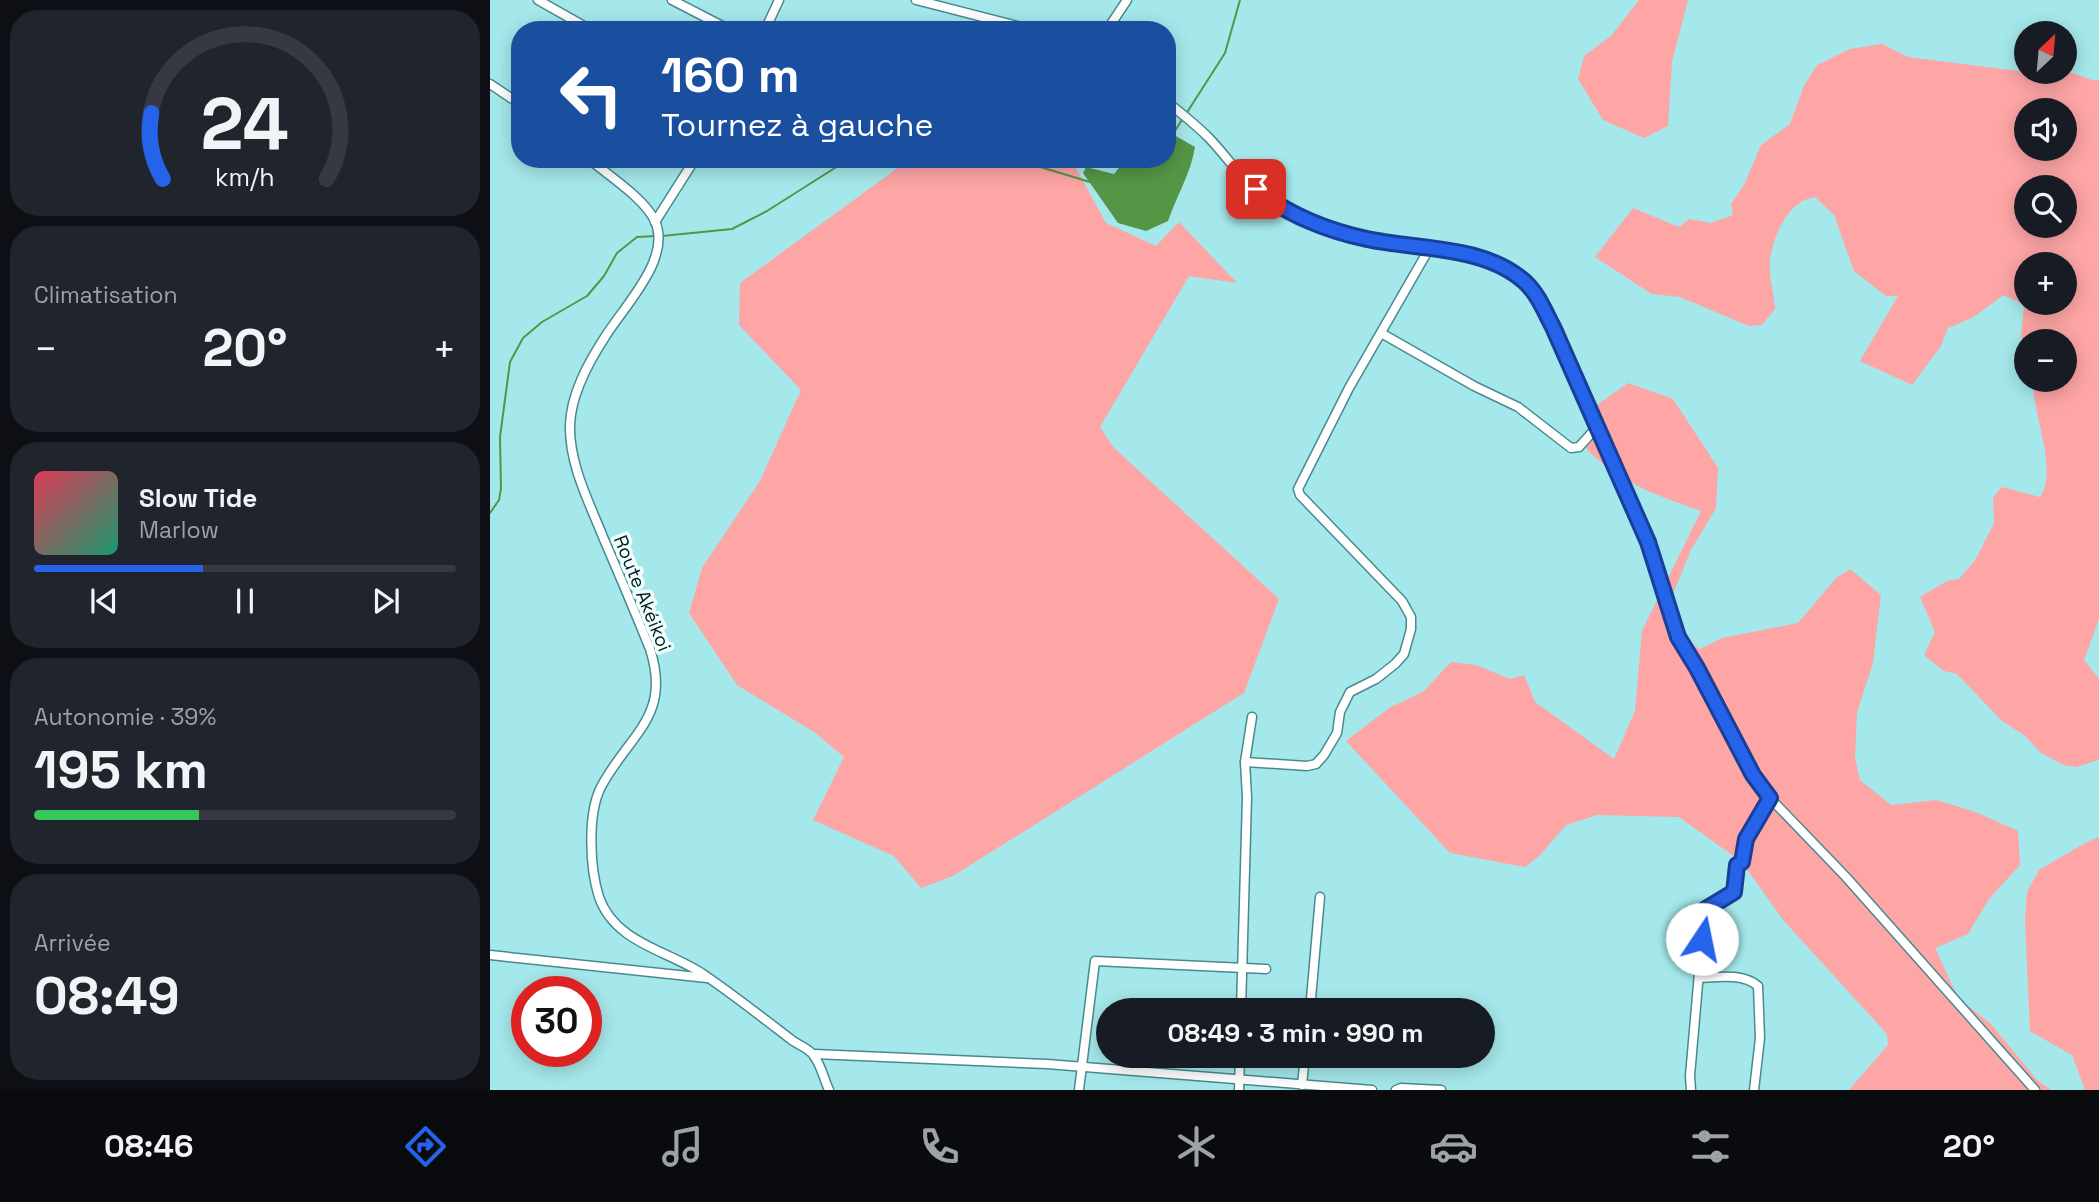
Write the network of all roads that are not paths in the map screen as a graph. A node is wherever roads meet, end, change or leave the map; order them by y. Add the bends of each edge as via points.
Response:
1 (538, 0) edge
2 (671, 0) edge
3 (779, 0) edge
4 (916, 0) edge
5 (1127, 0) edge
6 (575, 21) edge
7 (712, 21) edge
8 (769, 21) edge
9 (997, 21) edge
10 (1113, 21) edge
11 (490, 84) edge
12 (511, 98) edge
13 (1176, 110) edge
14 (600, 168) edge
15 (689, 168) edge
16 (655, 222) junction
17 (1429, 249) junction
18 (1381, 332) junction
19 (1597, 427) junction
20 (1252, 718) dead end
21 (1245, 762) junction
22 (1770, 798) junction
23 (1320, 897) dead end
24 (490, 955) edge
25 (1242, 967) junction
26 (1266, 970) dead end
27 (1700, 978) junction
28 (710, 979) junction
29 (1241, 998) edge
30 (1311, 998) edge
31 (814, 1054) junction
32 (1081, 1067) junction
33 (1304, 1068) edge
34 (1239, 1085) edge
35 (1302, 1085) junction
36 (829, 1090) edge
37 (1079, 1090) edge
38 (1370, 1090) edge
39 (1396, 1090) edge
40 (1441, 1090) edge
41 (1691, 1090) edge
42 (1754, 1090) edge
43 (2035, 1090) edge

1 - 6 street
2 - 7 street
3 - 8 street
4 - 9 street
5 - 10 street
11 - 12 street
13 - 17 street via 1272,203 1366,239
14 - 16 street via 644,205
15 - 16 street
16 - 28 street, Route Akéikoi via 659,237 652,266 587,367 570,425 573,458 584,491 657,671 657,689 647,719 607,776 596,801 594,868 599,895 618,926 643,945
17 - 18 street
17 - 19 street via 1493,263 1527,284 1544,309
18 - 19 street via 1518,407 1572,447 1579,447
18 - 21 street via 1298,489 1402,601 1411,617 1409,641 1395,664 1350,692 1337,733 1319,761 1307,766
19 - 22 street via 1648,542 1678,637
20 - 21 street
21 - 25 street
22 - 27 street via 1746,839 1734,892 1706,909
22 - 43 street
23 - 30 street
24 - 28 street
25 - 26 street
25 - 29 street
25 - 32 street via 1095,961
27 - 41 street
27 - 42 street via 1735,977 1758,986 1760,1038
28 - 31 street, Route Akéikoi
31 - 32 street
31 - 36 street
32 - 34 street
32 - 37 street
33 - 35 street
34 - 35 street
35 - 38 street
39 - 40 street

